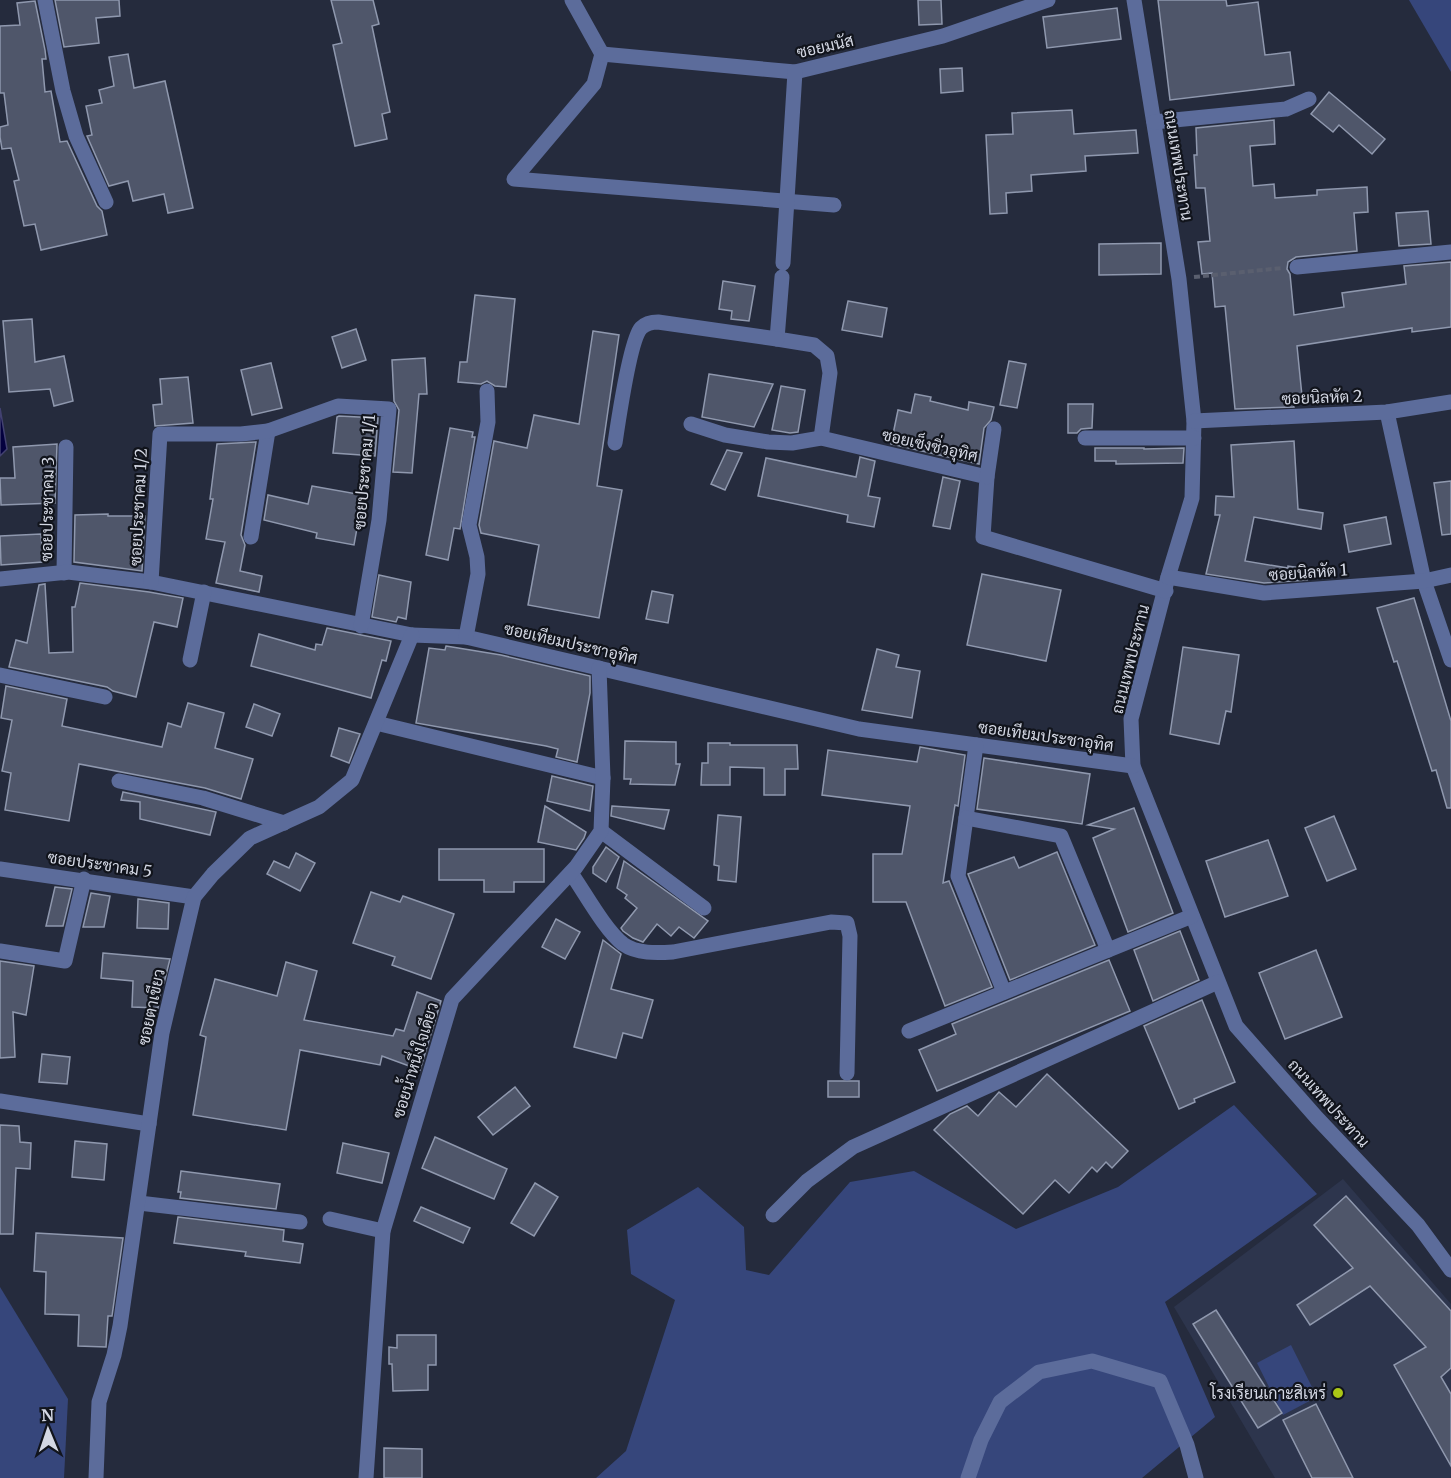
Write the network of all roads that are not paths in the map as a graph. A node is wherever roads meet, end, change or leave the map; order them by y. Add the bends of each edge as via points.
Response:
1 (45, 0) edge
2 (572, 0) edge
3 (1048, 0) edge
4 (1134, 0) edge
5 (602, 54) junction
6 (795, 72) junction
7 (1309, 99) dead end
8 (1154, 122) junction
9 (788, 200) junction
10 (106, 202) dead end
11 (834, 205) dead end
12 (1451, 252) edge
13 (1297, 267) road end
14 (777, 339) junction
15 (487, 391) dead end
16 (1451, 402) edge
17 (1387, 412) junction
18 (1194, 421) junction
19 (691, 424) dead end
20 (993, 429) dead end
21 (268, 431) junction
22 (821, 438) junction
23 (1085, 438) dead end
24 (1194, 438) junction
25 (615, 443) dead end
26 (66, 447) dead end
27 (987, 477) junction
28 (252, 537) dead end
29 (64, 573) junction
30 (1451, 574) edge
31 (0, 579) edge
32 (1424, 581) junction
33 (151, 582) junction
34 (1167, 584) junction
35 (204, 592) junction
36 (361, 626) junction
37 (412, 635) junction
38 (466, 637) junction
39 (190, 660) dead end
40 (1451, 660) edge
41 (599, 668) junction
42 (0, 675) edge
43 (105, 697) dead end
44 (376, 723) junction
45 (976, 745) junction
46 (1133, 766) junction
47 (603, 778) junction
48 (119, 781) dead end
49 (966, 818) junction
50 (284, 823) junction
51 (601, 831) junction
52 (0, 869) edge
53 (571, 873) junction
54 (84, 879) junction
55 (194, 897) junction
56 (704, 908) dead end
57 (1192, 916) junction
58 (1108, 950) junction
59 (0, 951) edge
60 (1218, 982) junction
61 (1004, 992) junction
62 (909, 1031) dead end
63 (847, 1073) dead end
64 (0, 1101) edge
65 (149, 1124) junction
66 (139, 1203) junction
67 (773, 1215) dead end
68 (330, 1219) dead end
69 (300, 1222) dead end
70 (383, 1231) junction
71 (1451, 1270) edge
72 (96, 1478) edge
73 (366, 1478) edge
74 (968, 1478) edge
75 (1196, 1478) edge

1 - 10 street via 66,103 76,136
2 - 5 street
3 - 6 street, ซอยมนัส via 943,36
4 - 8 street, ถนนเทพประทาน
5 - 6 street, ซอยมนัส
5 - 9 street via 594,84 514,179
6 - 9 street
7 - 8 street via 1286,109
8 - 18 street, ถนนเทพประทาน via 1179,279
9 - 11 street
9 - 14 street
12 - 13 street
14 - 22 street via 814,345 827,356 830,373
14 - 25 street via 658,322 642,327 629,365
15 - 38 street via 488,422 469,525 478,574
16 - 17 street, ซอยนิลหัต 2
17 - 18 street, ซอยนิลหัต 2
17 - 32 street
18 - 24 street, ถนนเทพประทาน
19 - 22 street, ซอยเซ็งซิ่วอุทิศ via 768,442
20 - 27 street
21 - 28 street
21 - 33 street, ซอยประชาคม 1/2 via 160,434
21 - 36 street, ซอยประชาคม 1/1 via 338,406 389,409 380,520
22 - 27 street, ซอยเซ็งซิ่วอุทิศ
23 - 24 street
24 - 34 street, ถนนเทพประทาน via 1192,498
26 - 29 street, ซอยประชาคม 3
27 - 34 street, ซอยเซ็งซิ่วอุทิศ via 983,537
29 - 31 street, ซอยเทียมประชาอุทิศ
29 - 33 street, ซอยเทียมประชาอุทิศ
30 - 32 street, ซอยนิลหัต 1
32 - 34 street, ซอยนิลหัต 1 via 1264,593
32 - 40 street
33 - 35 street, ซอยเทียมประชาอุทิศ
34 - 46 street, ถนนเทพประทาน via 1131,719
35 - 36 street, ซอยเทียมประชาอุทิศ
35 - 39 street
36 - 37 street, ซอยเทียมประชาอุทิศ
37 - 38 street, ซอยเทียมประชาอุทิศ
37 - 44 street, ซอยตาเขียว
38 - 41 street, ซอยเทียมประชาอุทิศ
41 - 45 street, ซอยเทียมประชาอุทิศ via 859,729
41 - 47 street
42 - 43 street
44 - 47 street
44 - 50 street, ซอยตาเขียว via 352,780 319,807
45 - 46 street, ซอยเทียมประชาอุทิศ
45 - 49 street
46 - 57 street, ถนนเทพประทาน
47 - 51 street
48 - 50 street via 203,798
49 - 58 street via 1061,836
49 - 61 street via 958,876
50 - 55 street, ซอยตาเขียว via 250,838
51 - 53 street, ซอยน้ำหนึ่งใจเดียว
51 - 56 street
52 - 54 street, ซอยประชาคม 5
53 - 63 street via 610,930 624,945 638,950 673,952 831,922 847,923
53 - 70 street, ซอยน้ำหนึ่งใจเดียว via 452,999
54 - 55 street, ซอยประชาคม 5
54 - 59 street via 65,961
55 - 65 street, ซอยตาเขียว via 162,1033
57 - 58 street
57 - 60 street, ถนนเทพประทาน
58 - 61 street
60 - 67 street via 853,1147 807,1181
60 - 71 street, ถนนเทพประทาน via 1236,1026 1418,1225
61 - 62 street
64 - 65 street
65 - 66 street, ซอยตาเขียว
66 - 69 street
66 - 72 street, ซอยตาเขียว via 120,1326 99,1402
68 - 70 street
70 - 73 street, ซอยน้ำหนึ่งใจเดียว
74 - 75 street via 1000,1402 1039,1372 1092,1361 1160,1381 1187,1445

